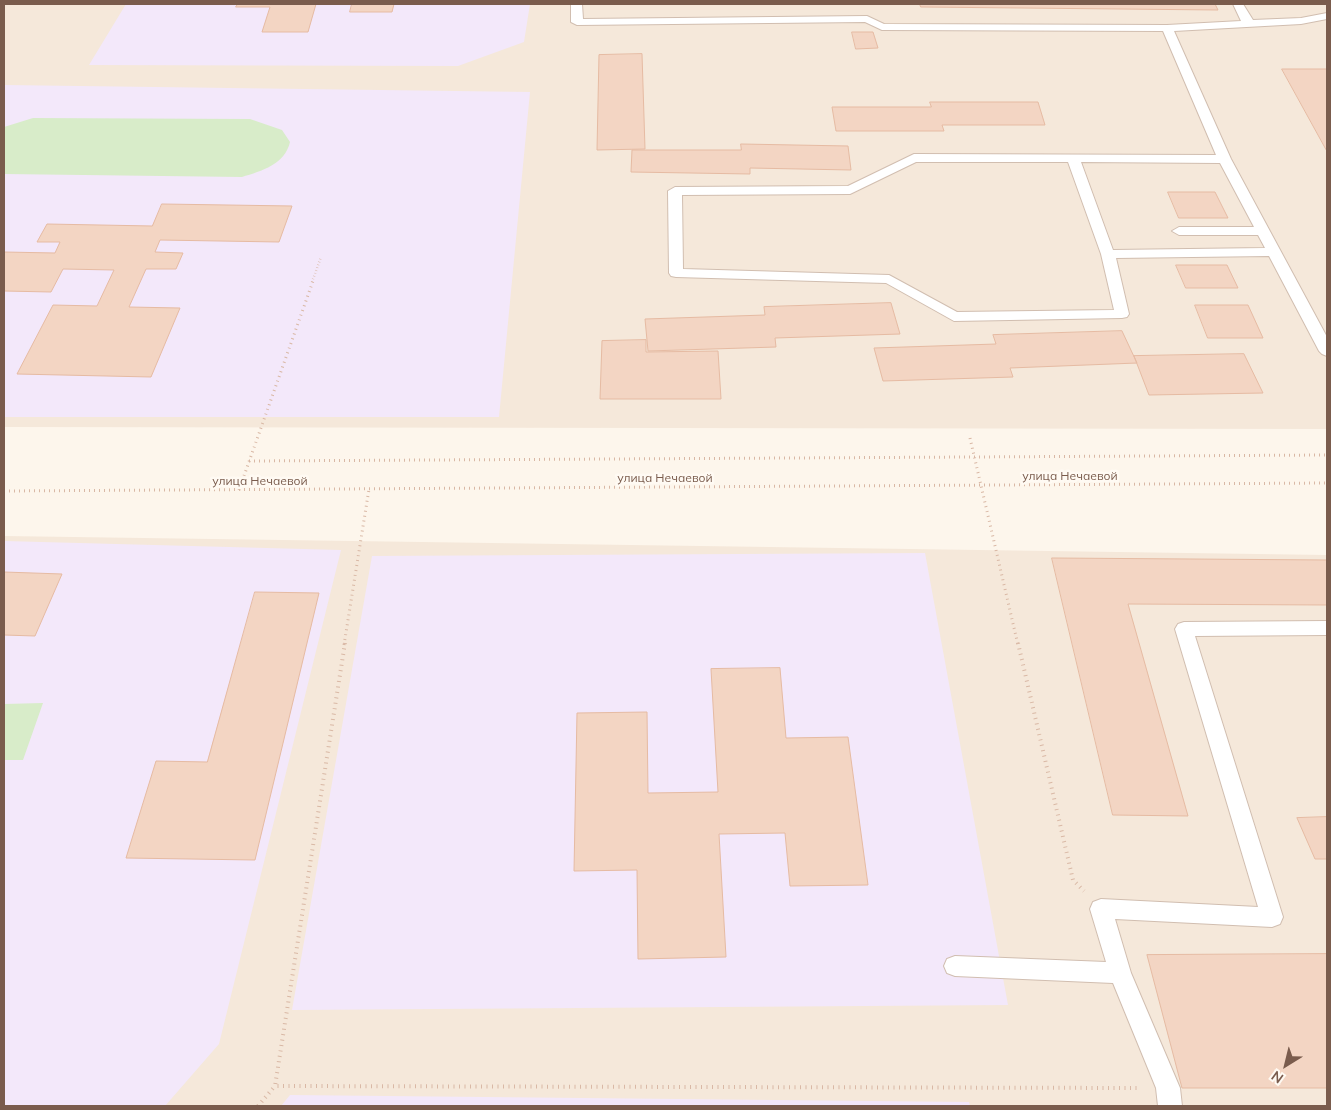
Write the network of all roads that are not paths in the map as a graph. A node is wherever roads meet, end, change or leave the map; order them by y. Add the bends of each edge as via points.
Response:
1 (577, 4) edge
2 (1238, 4) edge
3 (1327, 16) edge
4 (1249, 24) junction
5 (1167, 28) junction
6 (1073, 159) junction
7 (1224, 159) junction
8 (1179, 231) dead end
9 (1261, 231) junction
10 (1274, 252) junction
11 (1108, 254) junction
12 (1321, 327) edge
13 (1327, 351) edge
14 (1327, 628) edge
15 (955, 966) dead end
16 (1120, 973) junction
17 (1169, 1097) edge

1 - 5 lane via 577,22 867,19 882,26
2 - 4 lane
3 - 4 lane
4 - 5 lane
5 - 7 lane
6 - 7 lane
6 - 11 lane
6 - 11 lane via 914,158 850,190 675,192 676,273 889,279 954,317 1122,314
7 - 9 lane
8 - 9 lane
9 - 10 lane
10 - 11 lane
10 - 12 lane
12 - 13 lane
14 - 16 lane via 1184,629 1272,917 1101,909
15 - 16 lane
16 - 17 lane

